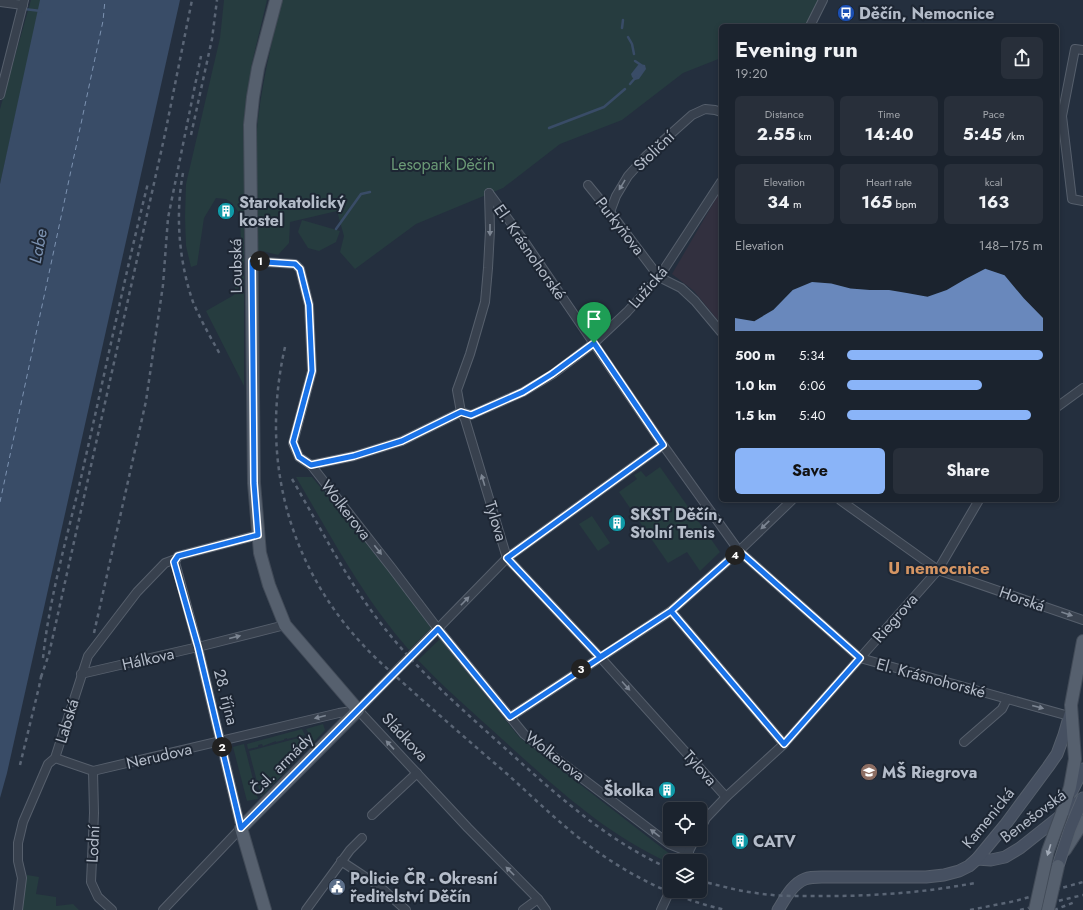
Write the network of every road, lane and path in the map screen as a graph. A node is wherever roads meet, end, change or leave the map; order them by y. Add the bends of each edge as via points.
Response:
1 (276, 0) edge
2 (823, 0) edge
3 (0, 2) edge
4 (23, 3) edge
5 (811, 24) edge
6 (1083, 50) edge
7 (0, 95) edge
8 (718, 111) edge
9 (588, 185) dead end
10 (719, 185) edge
11 (489, 193) joint
12 (1083, 201) edge
13 (610, 212) junction
14 (252, 261) junction
15 (660, 277) junction
16 (719, 330) edge
17 (594, 343) junction
18 (1083, 388) edge
19 (1059, 406) edge
20 (461, 412) junction
21 (663, 445) junction
22 (311, 465) junction
23 (790, 502) edge
24 (843, 502) edge
25 (978, 502) edge
26 (258, 535) junction
27 (739, 551) junction
28 (507, 558) junction
29 (175, 560) junction
30 (938, 570) junction
31 (671, 611) junction
32 (1083, 620) edge
33 (285, 625) junction
34 (438, 629) junction
35 (1083, 640) edge
36 (198, 647) junction
37 (600, 657) junction
38 (860, 658) junction
39 (81, 674) junction
40 (1007, 699) junction
41 (358, 710) junction
42 (1070, 711) junction
43 (510, 717) junction
44 (220, 741) junction
45 (964, 742) dead end
46 (784, 744) junction
47 (55, 758) junction
48 (1083, 769) edge
49 (93, 771) junction
50 (417, 773) junction
51 (726, 797) junction
52 (1083, 798) edge
53 (1062, 813) junction
54 (372, 815) dead end
55 (707, 817) edge
56 (1083, 822) edge
57 (241, 828) junction
58 (362, 838) dead end
59 (692, 846) edge
60 (689, 852) joint
61 (977, 860) junction
62 (341, 861) junction
63 (1058, 866) junction
64 (667, 898) edge
65 (538, 899) junction
66 (18, 910) edge
67 (112, 910) edge
68 (163, 910) edge
69 (265, 910) edge
70 (306, 910) edge
71 (406, 910) edge
72 (523, 910) edge
73 (546, 910) edge
74 (661, 910) edge
75 (778, 910) edge
76 (1035, 910) edge
77 (1048, 910) edge

1 - 14 main road, Loubská via 258,68 250,126
2 - 5 street
3 - 4 street
4 - 7 street
6 - 12 street via 1075,49 1062,116 1072,199
8 -> 13 street, Stoliční via 705,109 692,115 646,156 628,176
9 - 13 street, Purkyňova
10 - 15 street, Lužická
11 - 17 street, El. Krásnohorské
11 -> 20 street, Tylova via 489,266 484,302 457,390
13 - 15 street, Purkyňova
14 - 22 street, Wolkerova via 295,264 300,269 304,282 309,305 312,371 293,442 299,457
14 - 26 main road, Loubská via 254,483
15 - 16 street, Purkyňova via 681,288 696,301
15 - 17 street, Lužická
17 - 20 street, Lužická via 523,392 471,415
17 - 21 street, El. Krásnohorské
18 - 19 street
20 - 22 street, Lužická via 402,441 354,456
28 -> 20 street, Tylova
21 - 27 street, El. Krásnohorské
21 - 28 street
22 -> 34 street, Wolkerova
23 -> 27 street
24 - 30 street
25 - 30 street, Riegrova
26 - 29 street, Labská via 178,556
26 - 33 main road, Sládkova via 269,585
27 - 31 street
27 - 38 street, El. Krásnohorské
34 -> 28 street
28 - 37 street, Tylova
29 - 36 street, 28. října
29 - 39 street, Labská via 165,563 137,592 88,656
30 -> 32 street, Horská
30 - 38 street, Riegrova
31 - 37 street
31 - 46 street
36 -> 33 street, Hálkova
33 - 41 main road, Sládkova
34 - 41 street, bridge
34 - 43 street, Wolkerova
35 - 42 main road, Kamenická
36 - 39 street, Hálkova
36 - 44 street, 28. října
37 - 43 street
37 -> 51 street, Tylova
38 - 40 street, El. Krásnohorské
38 - 46 street, Riegrova
39 - 47 street, Labská
40 -> 42 street, El. Krásnohorské
40 - 45 street via 1002,710
41 -> 44 street, Nerudova via 339,712
50 -> 41 street, Sládkova
41 - 57 main road, Čsl. armády
42 - 53 main road via 1076,751 1073,774
42 - 61 street, Kamenická via 1057,754
60 -> 43 street, Wolkerova via 669,844 530,739
44 - 49 street, Nerudova
44 - 57 street, 28. října
46 - 51 street, Riegrova
47 - 49 street
47 - 66 street, Labská via 48,764 23,822 18,843 18,861 22,878
48 - 53 street
49 - 67 street, Lodní via 91,882 98,897
50 - 54 street
65 -> 50 street, Sládkova
51 - 55 street, Riegrova
52 - 61 street, Benešovská via 1005,857
52 - 63 street, bridge
53 -> 76 main road, bridge via 1048,851
56 - 63 main road, bridge
57 - 68 street, Čsl. armády
57 - 69 main road, 28. října
58 - 62 street
59 - 60 street
61 - 75 street, Kamenická via 959,871 926,877 806,878 790,890
62 - 70 street
62 - 71 street via 379,886
63 - 77 main road, bridge
64 - 74 street
65 - 72 street
65 - 73 street, Sládkova

